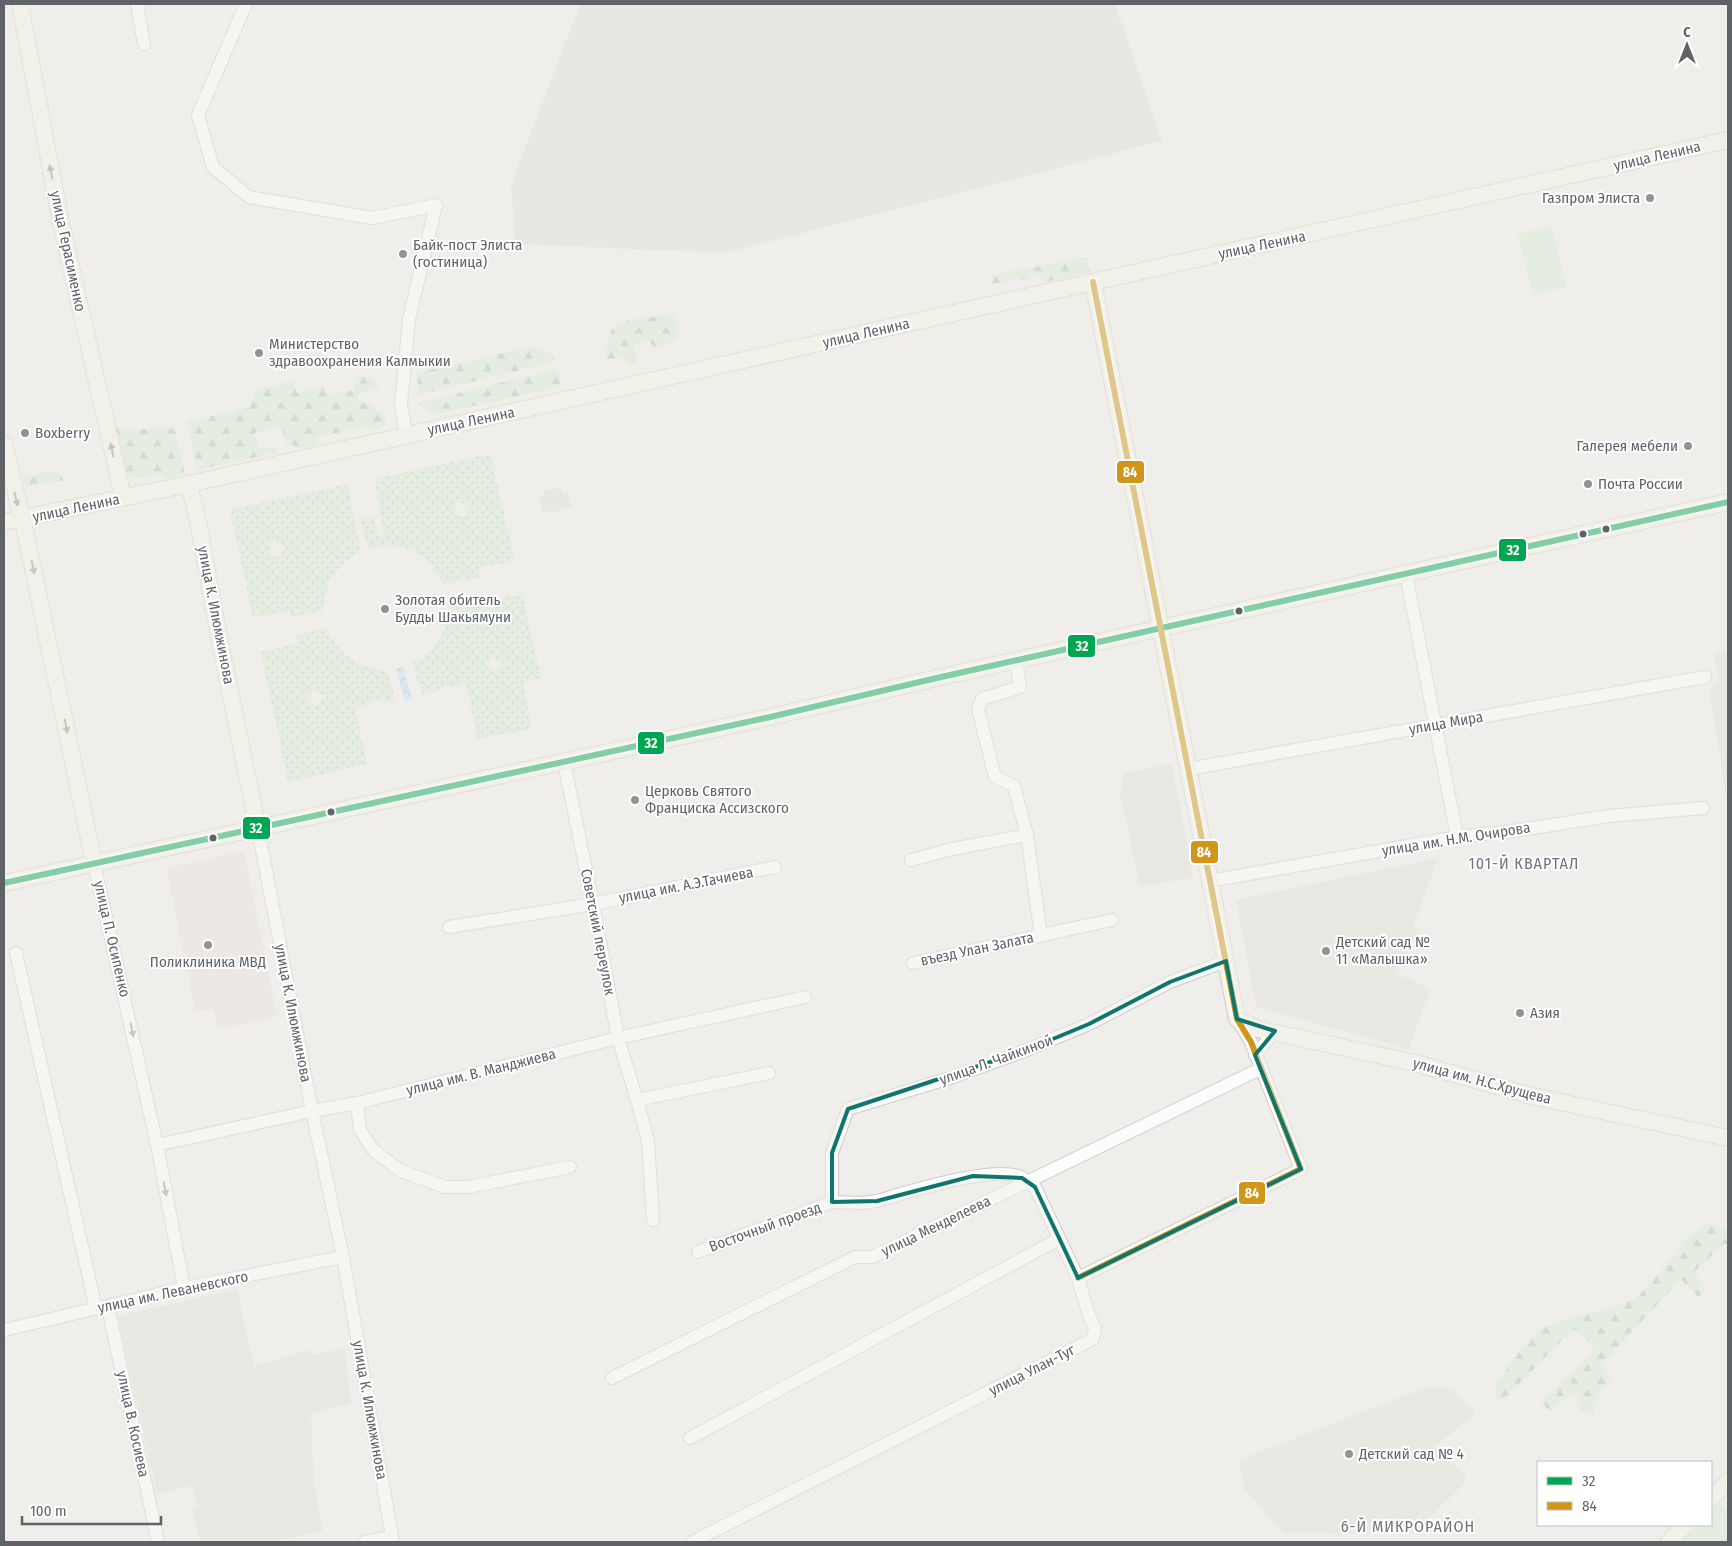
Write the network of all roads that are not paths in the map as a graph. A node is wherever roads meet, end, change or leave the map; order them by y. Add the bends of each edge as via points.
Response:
1 (20, 4) edge
2 (137, 4) edge
3 (246, 4) edge
4 (144, 44) dead end
5 (1728, 140) edge
6 (1093, 282) junction
7 (406, 435) junction
8 (4, 444) edge
9 (189, 484) junction
10 (124, 498) junction
11 (1728, 502) edge
12 (22, 520) junction
13 (4, 522) edge
14 (1406, 574) junction
15 (1161, 628) junction
16 (1016, 660) junction
17 (1704, 677) dead end
18 (1436, 725) junction
19 (564, 762) junction
20 (1188, 769) junction
21 (1703, 808) dead end
22 (258, 829) junction
23 (1027, 835) junction
24 (1457, 837) junction
25 (911, 860) dead end
26 (94, 863) junction
27 (776, 867) dead end
28 (1210, 881) junction
29 (4, 883) edge
30 (593, 904) junction
31 (1112, 920) dead end
32 (449, 927) dead end
33 (1041, 936) junction
34 (16, 953) dead end
35 (1226, 961) junction
36 (913, 963) dead end
37 (805, 997) dead end
38 (1237, 1019) junction
39 (1275, 1031) junction
40 (618, 1038) junction
41 (1255, 1055) junction
42 (1260, 1069) junction
43 (769, 1073) dead end
44 (637, 1100) junction
45 (357, 1104) junction
46 (312, 1112) junction
47 (1728, 1138) edge
48 (157, 1145) junction
49 (570, 1167) dead end
50 (1026, 1182) junction
51 (832, 1202) junction
52 (653, 1220) dead end
53 (1059, 1239) junction
54 (698, 1252) dead end
55 (343, 1257) junction
56 (1078, 1278) junction
57 (184, 1288) junction
58 (102, 1308) junction
59 (4, 1330) edge
60 (612, 1378) dead end
61 (690, 1438) dead end
62 (1728, 1481) edge
63 (1712, 1498) edge
64 (1684, 1526) edge
65 (392, 1540) edge
66 (158, 1542) edge
67 (364, 1542) edge
68 (692, 1542) edge
69 (1669, 1542) edge

10 -> 1 main road, улица Герасименко via 61,223
2 - 4 street
3 - 7 street via 198,115 213,167 249,197 372,218 436,205 409,319 401,404
5 - 6 main road, улица Ленина
6 - 7 main road, улица Ленина
6 - 15 main road
7 - 9 main road, улица Ленина
8 -> 12 main road, улица П. Осипенко
9 - 10 main road, улица Ленина
9 - 22 main road, улица К. Илюмжинова
10 - 12 main road, улица Ленина
11 - 14 main road
12 - 13 main road, улица Ленина
12 -> 26 main road, улица П. Осипенко
14 - 15 main road
14 - 18 street
15 - 16 main road
15 - 20 main road
16 - 19 main road
16 - 23 street, въезд Улан Залата via 1020,687 982,699 978,709 995,777 1014,786
17 - 18 street, улица Мира
18 - 20 street, улица Мира
18 - 24 street
19 - 22 main road
19 - 30 street, Советский переулок
20 - 28 main road
21 - 24 street, улица им. Н.М. Очирова via 1609,816
22 - 26 main road
22 - 46 street, улица К. Илюмжинова
23 - 25 street
23 - 33 street, въезд Улан Залата
24 - 28 street, улица им. Н.М. Очирова
26 - 29 main road
26 -> 48 street, улица П. Осипенко
27 - 30 street, улица им. А.Э.Тачиева
28 - 35 main road
30 - 32 street, улица им. А.Э.Тачиева
30 - 40 street, Советский переулок
31 - 33 street, въезд Улан Залата
33 - 36 street, въезд Улан Залата
34 - 58 street
35 - 38 main road
35 - 51 street, улица Л. Чайкиной via 1170,982 1089,1024 1024,1051 953,1078 848,1110 832,1153
37 - 40 street, улица им. В. Манджиева
38 - 39 main road, улица им. Н.С.Хрущева
38 - 41 street
39 - 41 street
39 - 47 main road, улица им. Н.С.Хрущева via 1415,1063 1520,1093
40 - 44 street, Советский переулок
40 - 45 street, улица им. В. Манджиева
41 - 42 street
42 - 50 street, улица Менделеева
42 - 56 street via 1301,1169
43 - 44 street
44 - 52 street via 648,1141
45 - 46 street, улица им. В. Манджиева
45 - 49 street via 360,1130 374,1151 402,1171 445,1187 468,1187
46 - 48 street, улица им. В. Манджиева
46 - 55 street, улица К. Илюмжинова
48 -> 57 street, улица П. Осипенко
50 - 51 street via 1022,1178 998,1174 973,1176 863,1204
50 - 53 street via 1035,1188
50 - 60 street, улица Менделеева via 872,1257 855,1257
51 - 54 street, Восточный проезд
53 - 56 street
53 - 61 street
55 - 57 street, улица им. Леваневского
55 - 65 street, улица К. Илюмжинова
56 - 68 street, улица Улан-Туг via 1095,1328 1093,1339
57 - 58 street, улица им. Леваневского
58 - 59 street, улица им. Леваневского
58 - 66 street, улица В. Косиева
62 - 63 main road
64 - 69 main road
65 - 67 street

